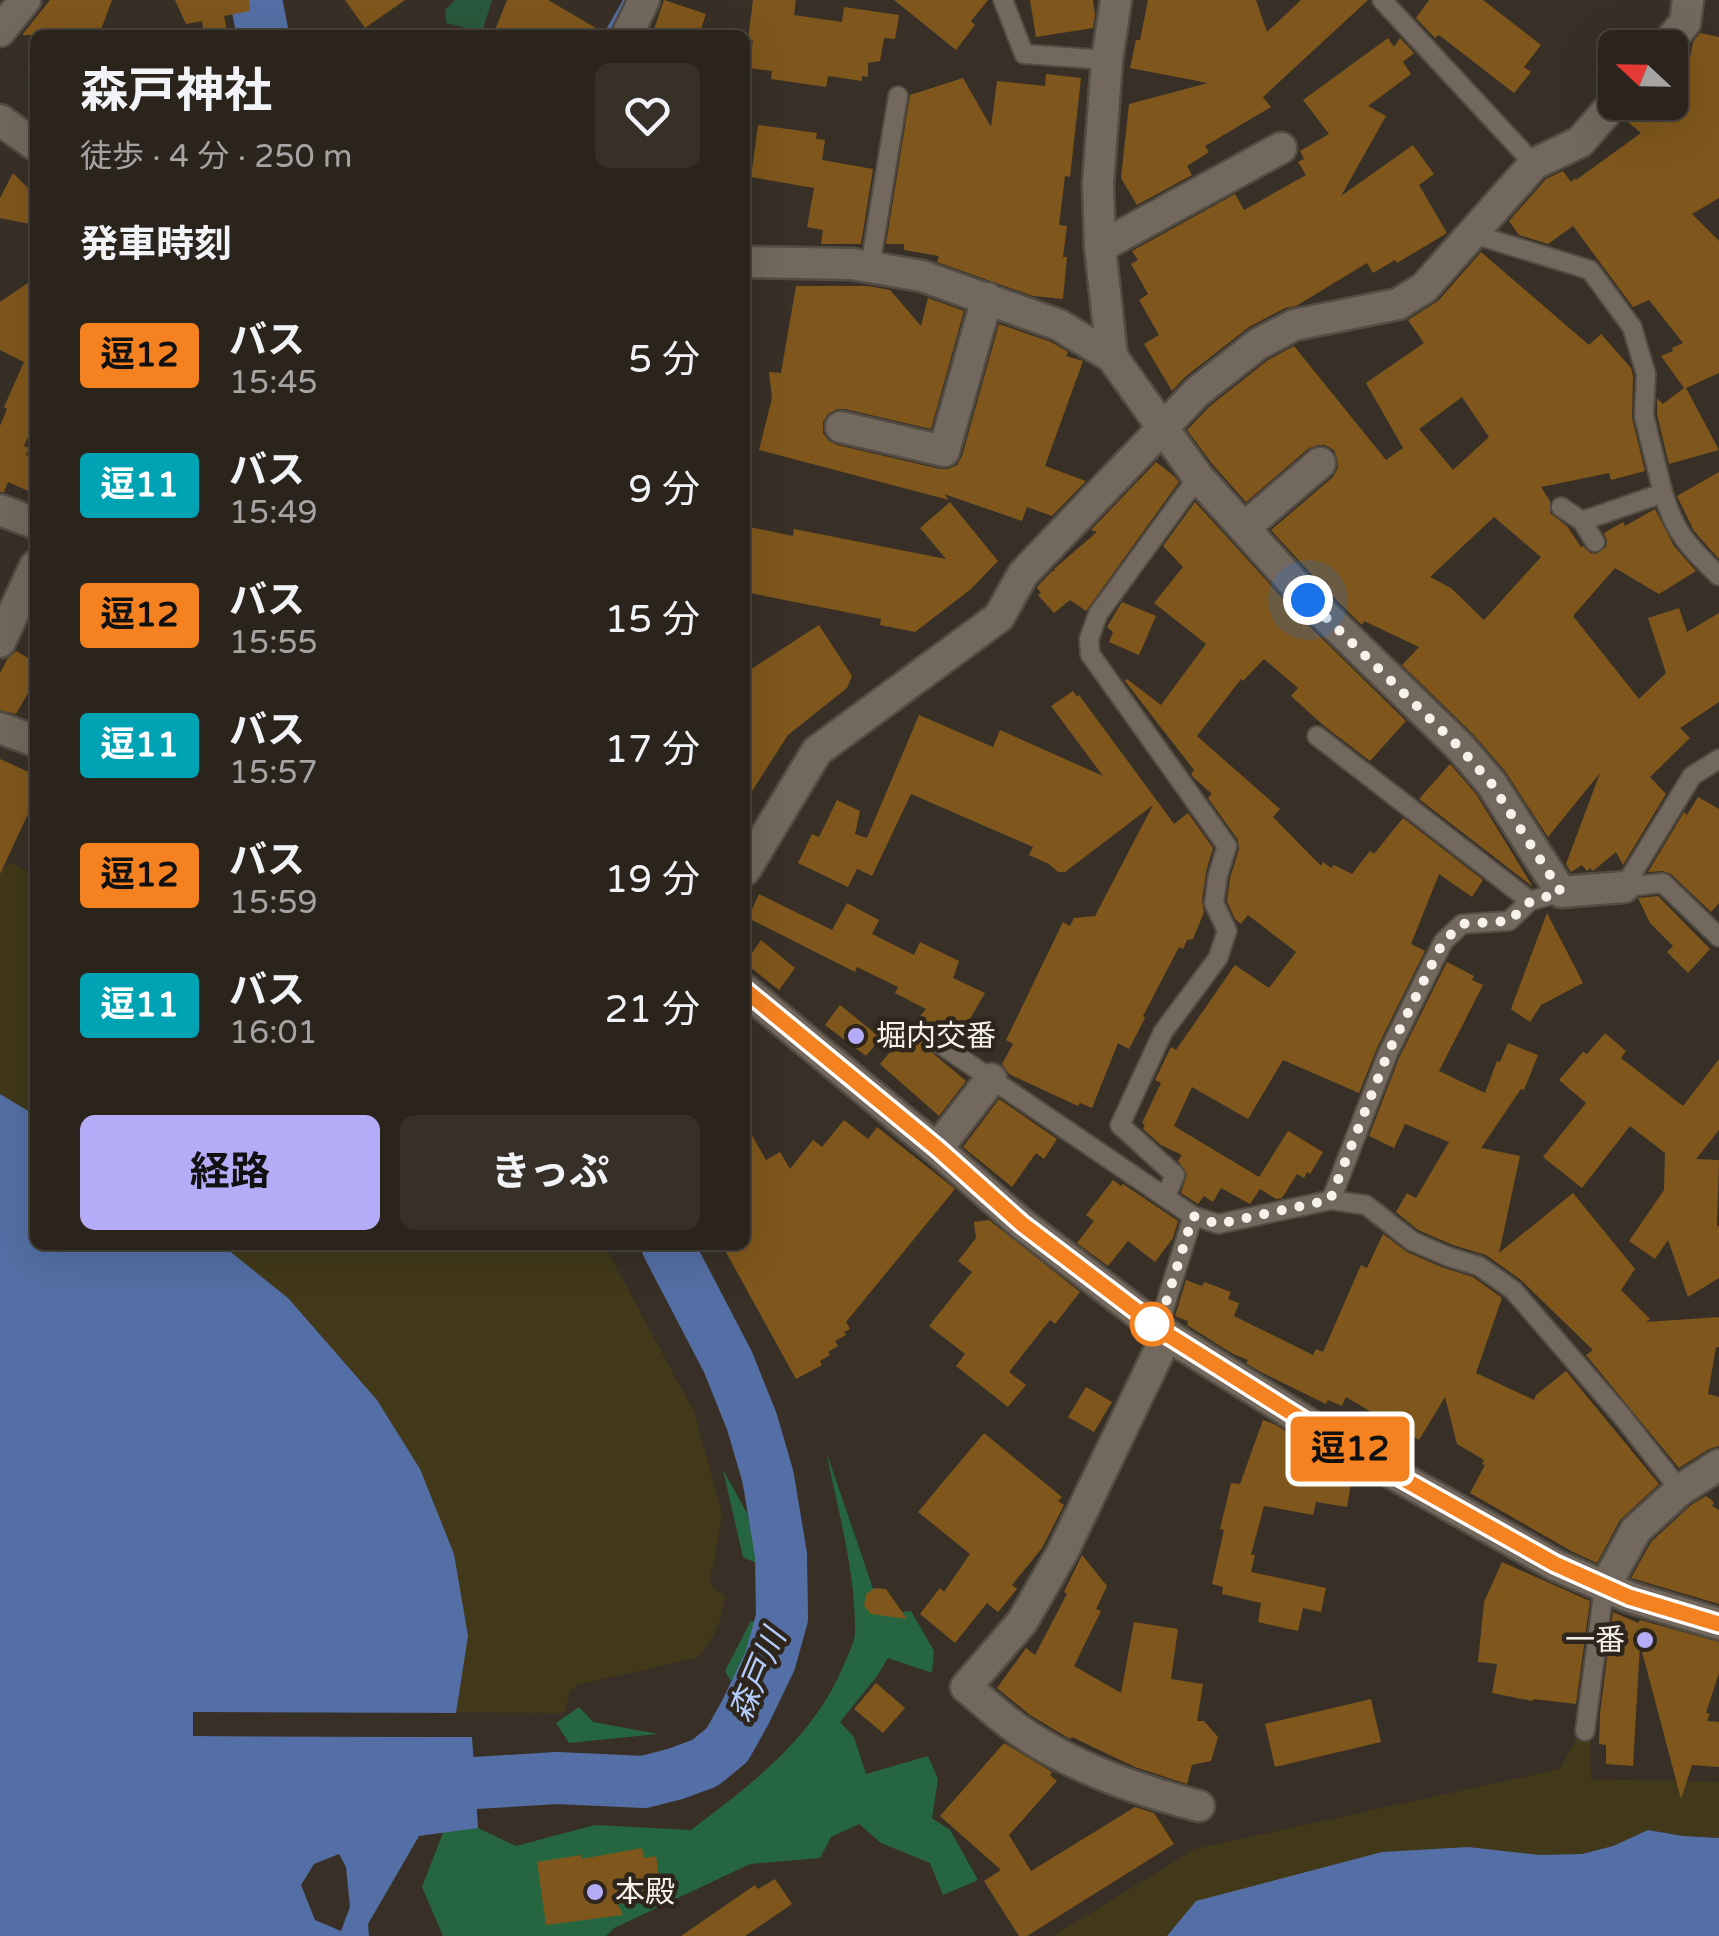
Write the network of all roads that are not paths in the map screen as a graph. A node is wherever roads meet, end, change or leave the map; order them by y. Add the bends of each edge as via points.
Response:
1 (25, 0) edge
2 (644, 0) edge
3 (1003, 0) edge
4 (1116, 0) edge
5 (1382, 0) edge
6 (1688, 0) edge
7 (629, 30) edge
8 (1678, 30) edge
9 (0, 31) edge
10 (1107, 60) junction
11 (898, 96) dead end
12 (0, 120) edge
13 (1599, 120) edge
14 (30, 141) edge
15 (1281, 148) dead end
16 (1534, 164) junction
17 (1473, 234) junction
18 (1100, 247) junction
19 (750, 262) edge
20 (870, 267) junction
21 (987, 298) junction
22 (1112, 357) junction
23 (841, 427) dead end
24 (1161, 428) junction
25 (1320, 463) dead end
26 (1198, 477) junction
27 (1663, 493) junction
28 (1560, 506) dead end
29 (0, 510) edge
30 (30, 521) edge
31 (1582, 522) junction
32 (1244, 528) junction
33 (1595, 542) dead end
34 (1719, 576) edge
35 (30, 577) edge
36 (0, 642) edge
37 (0, 728) edge
38 (1317, 736) dead end
39 (30, 739) edge
40 (1719, 759) edge
41 (750, 862) edge
42 (1624, 887) junction
43 (1561, 892) junction
44 (1530, 902) junction
45 (1719, 937) edge
46 (750, 994) edge
47 (940, 1044) dead end
48 (992, 1079) junction
49 (937, 1148) junction
50 (1166, 1196) junction
51 (1330, 1200) junction
52 (1193, 1216) junction
53 (1163, 1331) junction
54 (1719, 1465) edge
55 (1680, 1490) junction
56 (1604, 1588) junction
57 (1719, 1624) edge
58 (1586, 1731) dead end
59 (1199, 1806) dead end

1 - 9 street
2 - 7 street
3 - 10 lane via 1024,54
4 - 10 street
5 - 16 lane
6 - 8 street
10 - 18 street
11 - 20 lane
12 - 14 street
13 - 16 street via 1580,142
15 - 18 street
16 - 17 street
17 - 24 street via 1424,288 1398,304 1294,325 1258,344
17 - 27 lane via 1590,270 1632,326 1646,374 1644,416
18 - 22 street
19 - 20 street
20 - 21 street
21 - 22 street via 1059,325
21 - 23 street via 944,451
22 - 24 street
24 - 26 street
24 - 41 street via 1024,574 999,618 817,751
25 - 32 street
26 - 32 street
26 - 50 lane via 1098,614 1089,640 1090,654 1227,846 1214,902 1227,931 1218,958 1163,1032 1120,1125 1175,1176
27 - 31 lane
27 - 34 lane via 1687,544
28 - 31 lane
29 - 30 street
31 - 33 lane
32 - 43 street via 1491,783
35 - 36 street
37 - 39 street
38 - 44 lane
40 - 42 lane via 1692,776
42 - 43 street
42 - 45 lane via 1663,883
43 - 44 lane
44 - 51 lane via 1509,921 1462,924 1443,942 1388,1053
46 - 49 street
47 - 48 lane
48 - 49 street
48 - 50 lane
49 - 53 street via 1022,1224
50 - 52 lane
51 - 52 lane via 1218,1224
51 - 55 lane via 1366,1206 1412,1241 1479,1266 1513,1290
52 - 53 lane
53 - 56 street via 1341,1444
53 - 59 street via 1063,1551 1022,1622 966,1687 1063,1757
54 - 55 street
55 - 56 street via 1636,1530
56 - 57 street
56 - 58 lane

